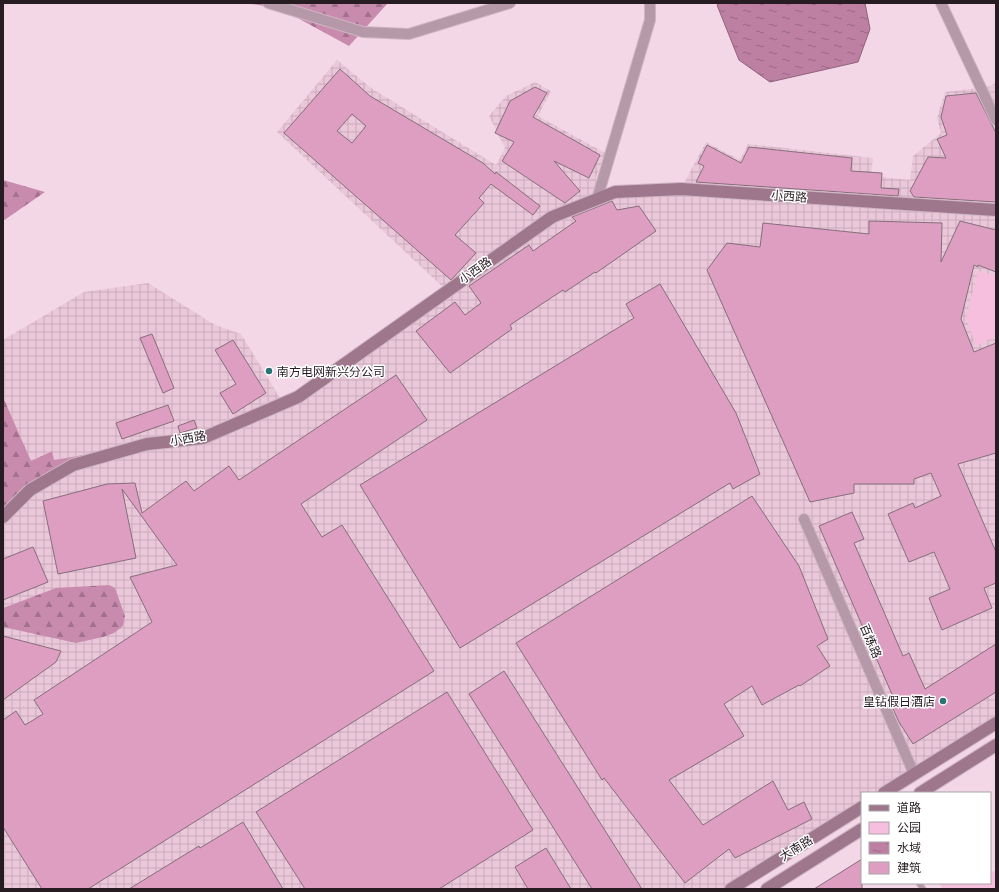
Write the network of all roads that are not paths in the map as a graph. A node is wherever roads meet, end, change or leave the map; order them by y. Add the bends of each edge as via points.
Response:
1 (268, 3) edge
2 (510, 3) edge
3 (650, 3) edge
4 (941, 3) edge
5 (996, 120) edge
6 (597, 198) junction
7 (996, 210) edge
8 (3, 517) edge
9 (804, 519) dead end
10 (996, 723) edge
11 (996, 745) edge
12 (914, 774) junction
13 (886, 792) edge
14 (922, 792) edge
15 (861, 808) edge
16 (861, 830) edge
17 (732, 889) edge
18 (767, 889) edge

1 - 2 street via 363,32 409,34
3 - 6 street via 650,20
4 - 5 street
6 - 7 street, 小西路 via 615,192 681,189
6 - 8 street, 小西路 via 552,217 298,397 203,438 147,444 73,465 30,490
9 - 12 street, 百炼路
10 - 12 street
11 - 14 street
12 - 13 street
15 - 17 street, 大南路
16 - 18 street, 大南路

